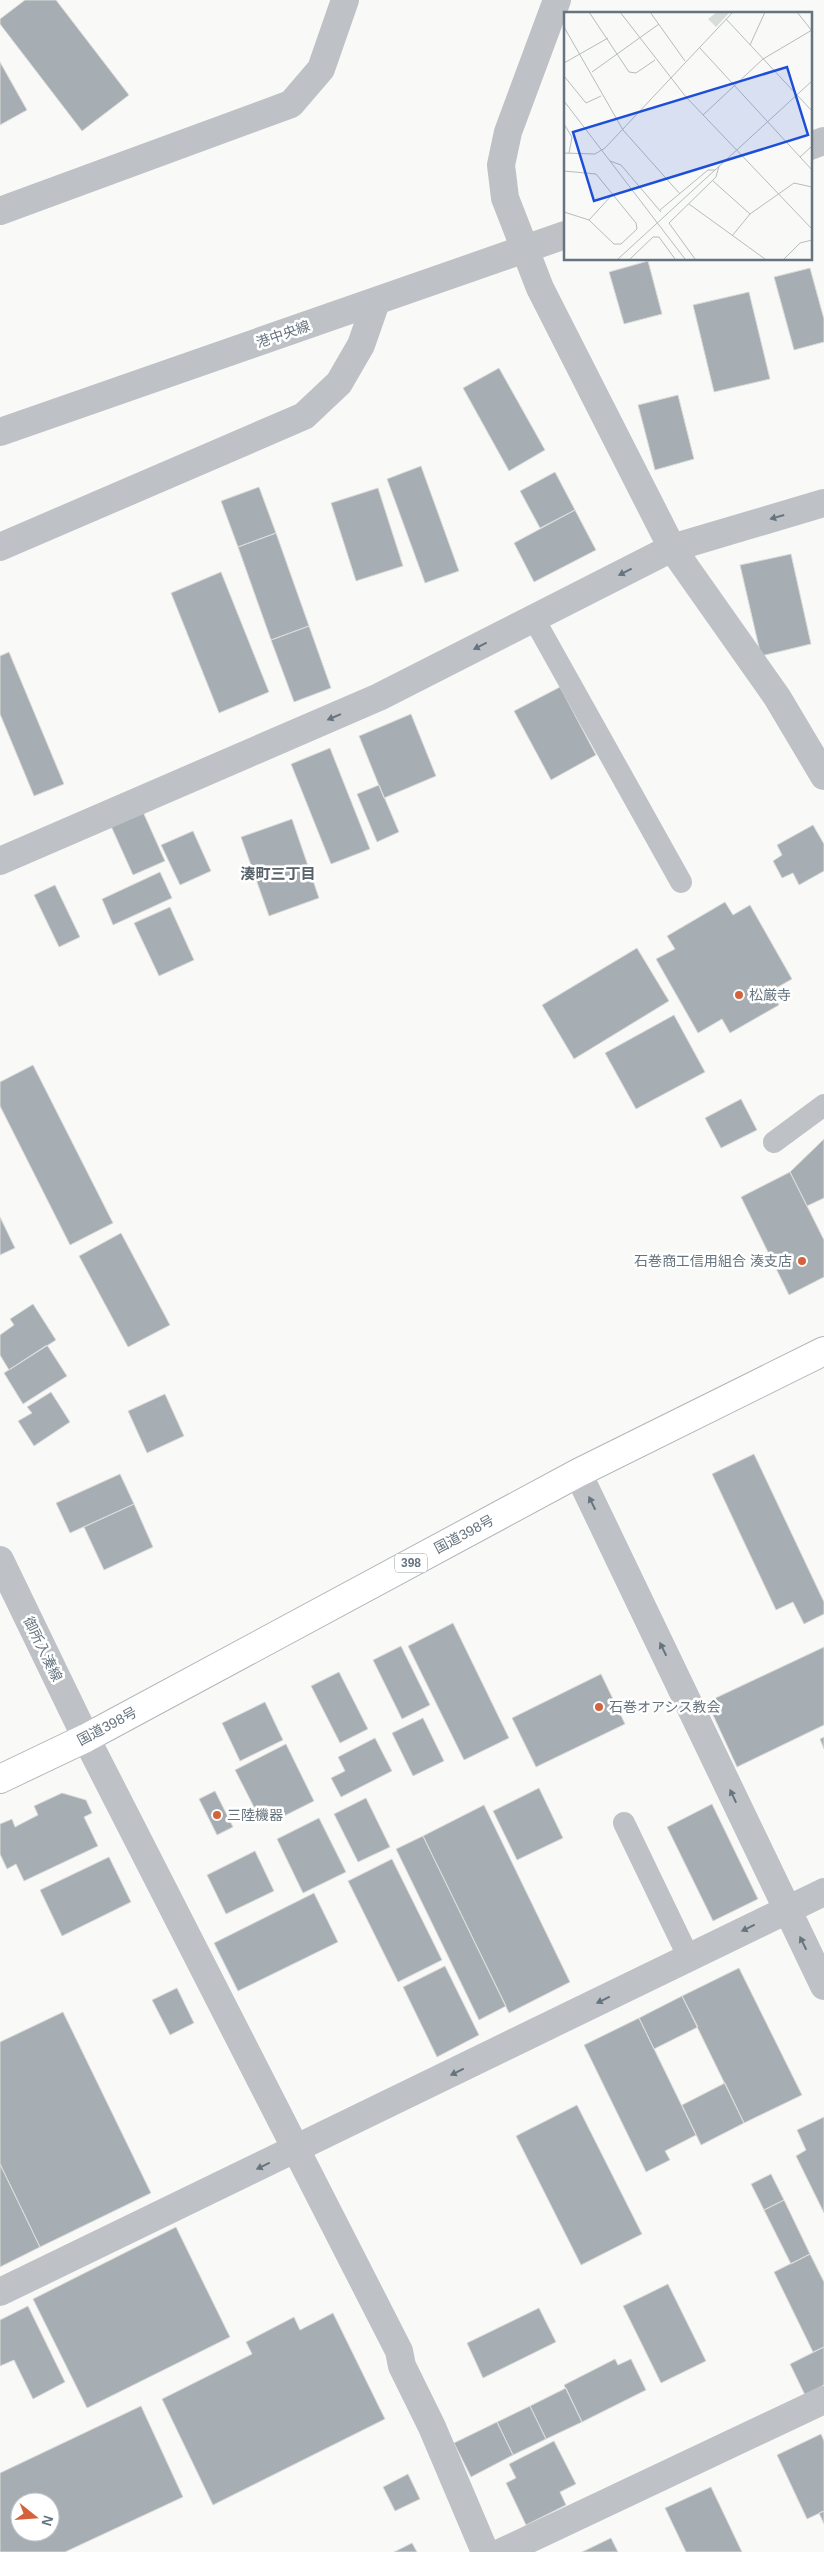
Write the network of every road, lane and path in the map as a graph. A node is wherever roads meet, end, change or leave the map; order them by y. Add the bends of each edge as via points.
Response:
1 (345, 0) edge
2 (557, 0) edge
3 (824, 141) edge
4 (812, 145) edge
5 (1, 208) edge
6 (564, 235) edge
7 (526, 250) junction
8 (376, 302) junction
9 (0, 432) edge
10 (824, 503) edge
11 (0, 547) edge
12 (672, 548) junction
13 (534, 619) junction
14 (824, 776) edge
15 (0, 862) edge
16 (682, 882) dead end
17 (824, 1105) edge
18 (774, 1142) dead end
19 (824, 1351) edge
20 (578, 1473) junction
21 (0, 1560) edge
22 (86, 1738) junction
23 (0, 1779) edge
24 (624, 1823) dead end
25 (824, 1892) edge
26 (786, 1910) junction
27 (689, 1958) junction
28 (824, 1986) edge
29 (296, 2150) junction
30 (0, 2292) edge
31 (824, 2400) edge
32 (485, 2552) edge
33 (502, 2552) edge

1 - 5 street via 320,69 291,104
2 - 7 street via 508,132 502,165 505,198
3 - 4 street
6 - 7 street, 港中央線
7 - 8 street, 港中央線
7 - 12 street via 540,288
8 - 9 street, 港中央線
8 - 11 street via 361,346 339,383 304,416
10 -> 12 street
12 -> 13 street
12 - 14 street via 777,697
13 -> 15 street via 379,697
13 - 16 lane
17 - 18 lane
19 - 20 highway, 国道398号 / 398
20 - 22 highway, 国道398号 / 398
26 -> 20 street
21 - 22 street, 御所入湊線
22 - 23 highway, 国道398号 / 398
22 - 29 street, 御所入湊線
24 - 27 lane
25 - 26 street
26 -> 27 street
28 -> 26 street
27 -> 29 street
29 -> 30 street
29 - 32 street, 御所入湊線 via 399,2351 402,2366 432,2427
31 - 33 street

